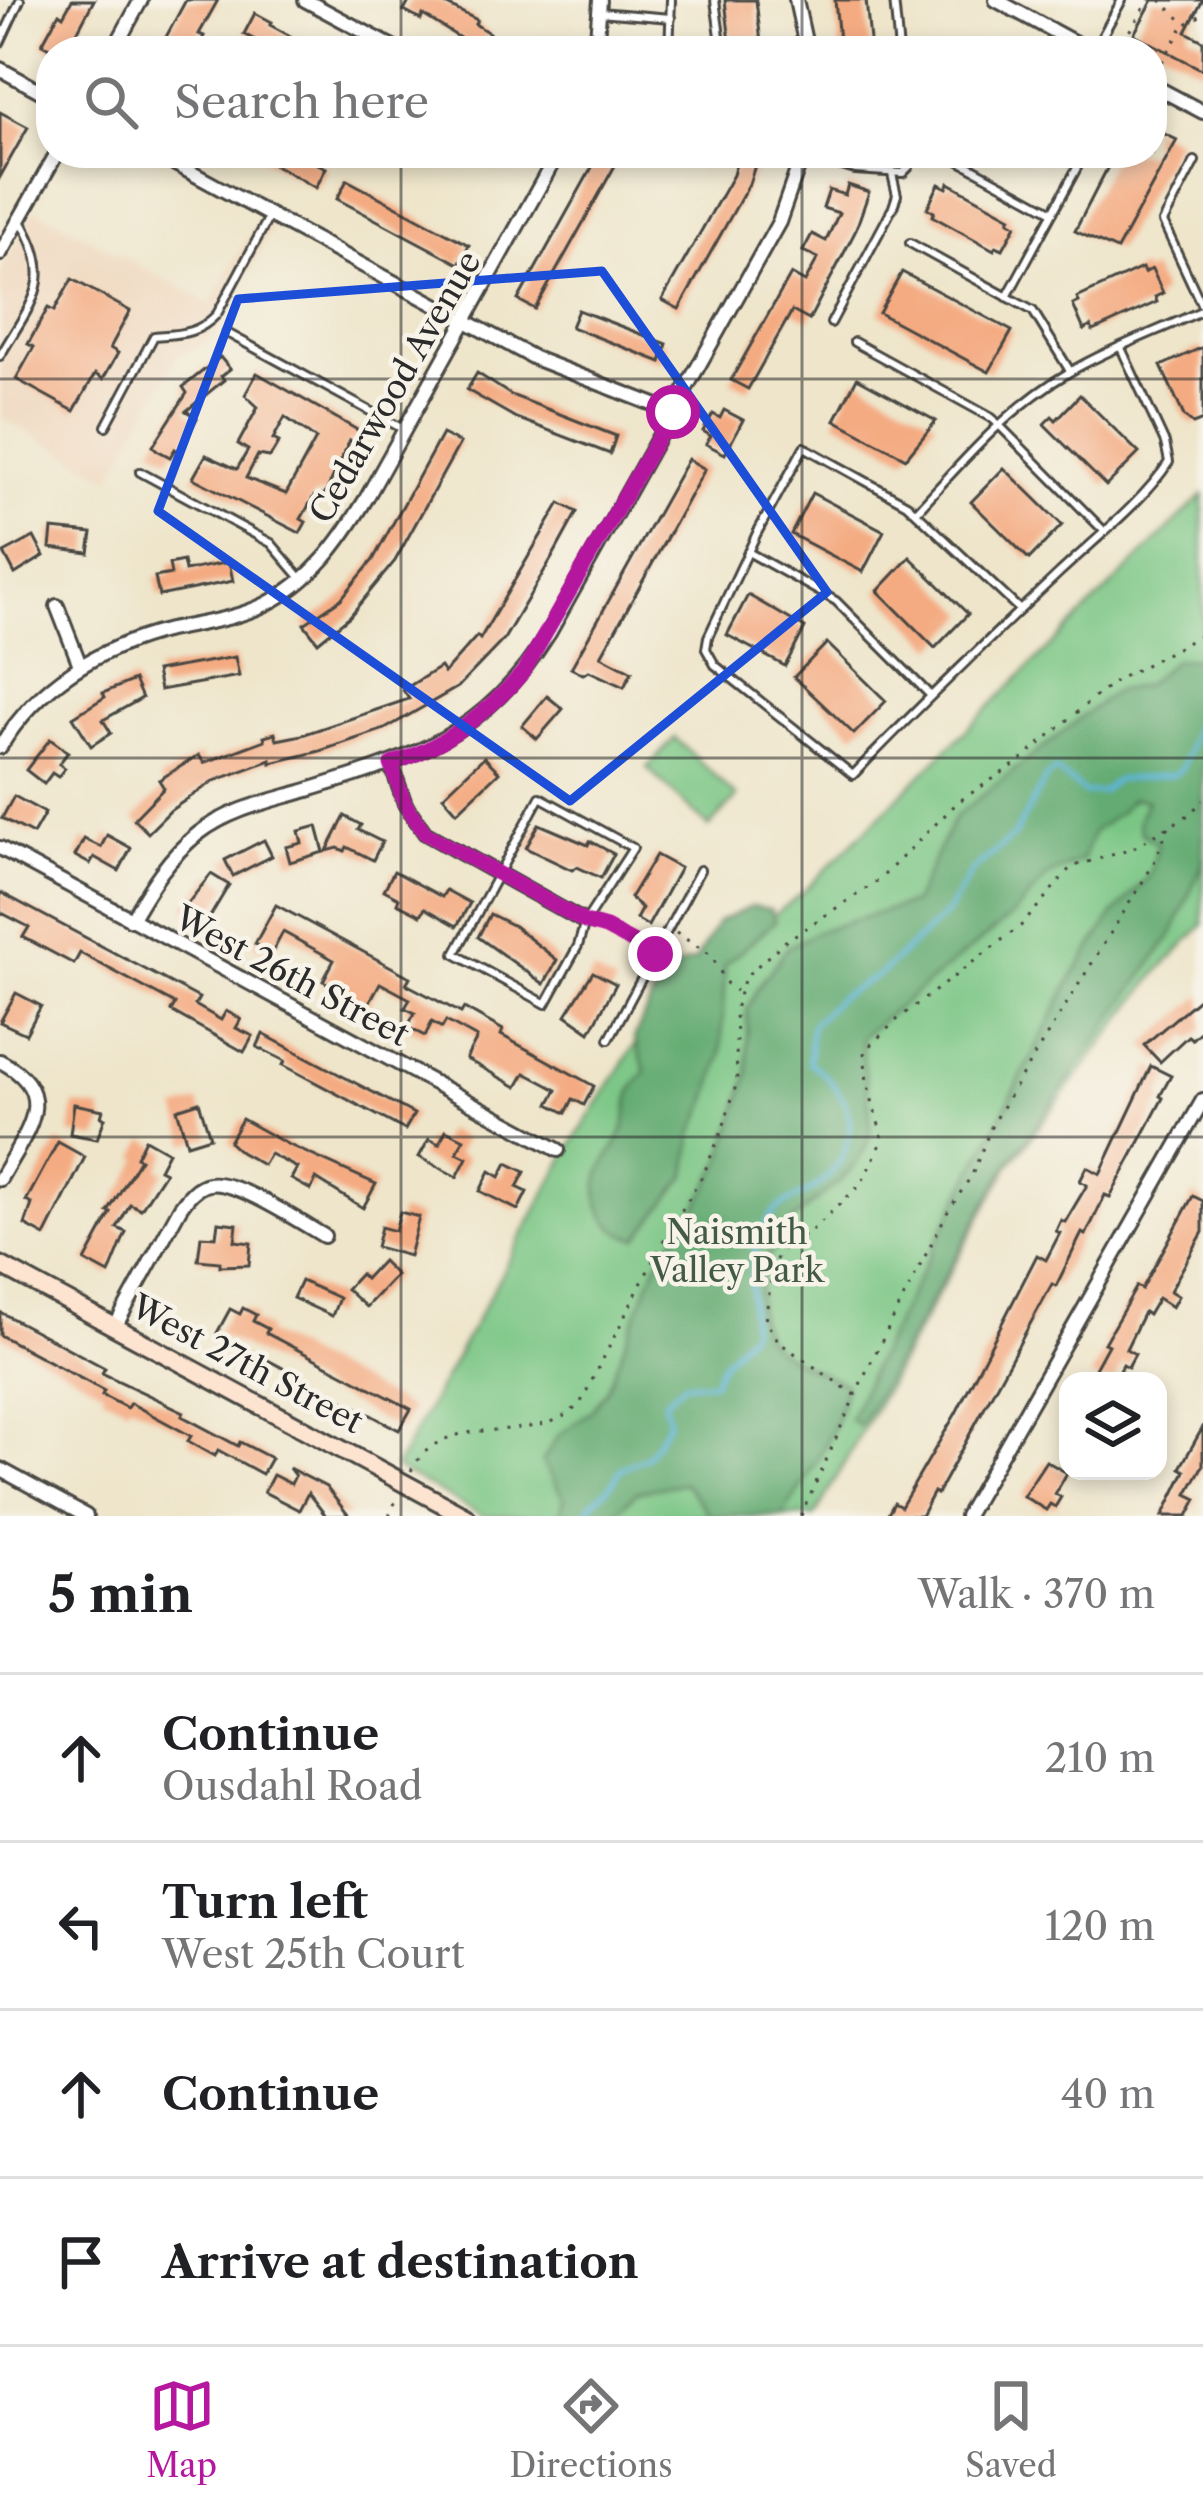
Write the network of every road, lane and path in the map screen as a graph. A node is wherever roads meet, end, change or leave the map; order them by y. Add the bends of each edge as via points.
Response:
1 (20, 0) edge
2 (141, 0) edge
3 (305, 0) edge
4 (671, 0) edge
5 (715, 0) edge
6 (796, 0) edge
7 (893, 0) edge
8 (996, 0) edge
9 (1122, 0) edge
10 (1149, 0) edge
11 (1160, 0) edge
12 (600, 6) edge
13 (1203, 14) edge
14 (670, 17) junction
15 (1186, 24) junction
16 (121, 36) edge
17 (372, 36) edge
18 (597, 36) edge
19 (669, 36) edge
20 (720, 36) edge
21 (804, 36) edge
22 (897, 36) edge
23 (1064, 36) edge
24 (1101, 36) edge
25 (1127, 36) edge
26 (0, 43) edge
27 (1167, 54) edge
28 (0, 69) edge
29 (36, 89) edge
30 (1167, 93) edge
31 (1203, 112) edge
32 (1196, 161) dead end
33 (49, 168) edge
34 (183, 168) edge
35 (550, 168) edge
36 (798, 168) edge
37 (849, 168) edge
38 (908, 168) edge
39 (973, 168) edge
40 (1076, 168) edge
41 (892, 174) junction
42 (1053, 212) junction
43 (270, 215) junction
44 (20, 219) junction
45 (910, 243) dead end
46 (0, 254) edge
47 (1007, 297) junction
48 (1203, 309) edge
49 (465, 320) junction
50 (831, 322) dead end
51 (227, 333) dead end
52 (854, 342) dead end
53 (1121, 348) junction
54 (0, 356) edge
55 (1070, 371) junction
56 (673, 412) junction
57 (106, 426) dead end
58 (1000, 426) junction
59 (404, 429) junction
60 (140, 472) dead end
61 (917, 511) junction
62 (1103, 530) junction
63 (748, 552) junction
64 (302, 580) junction
65 (57, 606) dead end
66 (1020, 610) junction
67 (1203, 634) edge
68 (80, 665) junction
69 (930, 694) junction
70 (0, 747) edge
71 (391, 764) junction
72 (1203, 800) edge
73 (1170, 824) junction
74 (0, 848) edge
75 (700, 870) dead end
76 (498, 875) junction
77 (131, 920) junction
78 (585, 922) junction
79 (668, 929) junction
80 (655, 954) junction
81 (738, 992) junction
82 (609, 1039) dead end
83 (0, 1060) edge
84 (1203, 1100) edge
85 (558, 1150) dead end
86 (0, 1179) edge
87 (324, 1236) dead end
88 (0, 1264) edge
89 (115, 1327) junction
90 (855, 1395) junction
91 (0, 1469) edge
92 (409, 1474) dead end
93 (400, 1492) dead end
94 (86, 1516) edge
95 (389, 1516) edge
96 (465, 1516) edge
97 (801, 1516) edge
98 (966, 1516) edge

1 - 26 lane
2 - 16 street
3 - 17 street
4 - 14 lane
5 - 20 lane
6 - 21 street
7 - 22 lane
8 - 23 street
9 - 24 lane
10 - 25 path
11 - 15 path
12 - 14 lane
12 - 18 street
13 - 15 path
14 - 19 lane
15 - 27 path
28 - 29 street
30 - 31 street
32 - 48 lane via 1163,223
33 - 44 street
34 - 43 street
35 - 49 street, Cedarwood Avenue
36 - 56 street via 778,223
37 - 41 lane
38 - 41 lane
39 - 42 lane
40 - 42 lane
41 - 50 lane via 893,207
42 - 47 lane
43 - 49 street
43 - 57 lane via 217,314 190,333 154,336
44 - 46 street
44 - 54 lane via 42,271
45 - 47 lane
47 - 55 lane via 1033,311
48 - 53 lane
49 - 56 street via 575,377
49 - 59 street, Cedarwood Avenue
51 - 59 lane
52 - 58 lane
53 - 55 lane
53 - 62 lane via 1169,462
55 - 58 lane
56 - 71 street via 524,671 455,734
58 - 61 lane
58 - 62 lane
59 - 64 street, Cedarwood Avenue via 343,537
60 - 64 lane via 271,544
61 - 63 lane via 804,446
61 - 66 lane
62 - 66 lane
63 - 69 lane via 836,601
63 - 69 lane via 708,637 708,658 853,775
64 - 68 street, Cedarwood Avenue via 247,612 132,641
65 - 68 street
66 - 69 lane
67 - 81 path via 1119,680 958,802 878,881 766,957
68 - 70 street, Cedarwood Avenue via 30,707
71 - 76 street via 425,833
71 - 77 street via 220,819 171,859
72 - 73 path
73 - 90 path via 1154,866 993,1122
73 - 90 path via 1132,849 1071,867 1023,924 864,1051 883,1140 861,1184 781,1251 765,1322 780,1343
74 - 77 street, West 26th Street
75 - 79 lane
76 - 78 street
76 - 78 lane via 540,797 633,848
76 - 78 lane via 455,954 546,1004
77 - 85 street, West 26th Street
78 - 80 lane
79 - 80 lane
79 - 81 path via 711,956
80 - 82 lane
81 - 92 path via 737,1082 723,1128 580,1402 539,1426 483,1428 434,1445
83 - 86 street via 26,1078 36,1098
84 - 98 street
87 - 89 street via 230,1185 207,1184 181,1208
88 - 89 street, West 27th Street
89 - 96 street, West 27th Street
90 - 97 path
91 - 94 street
93 - 95 path

